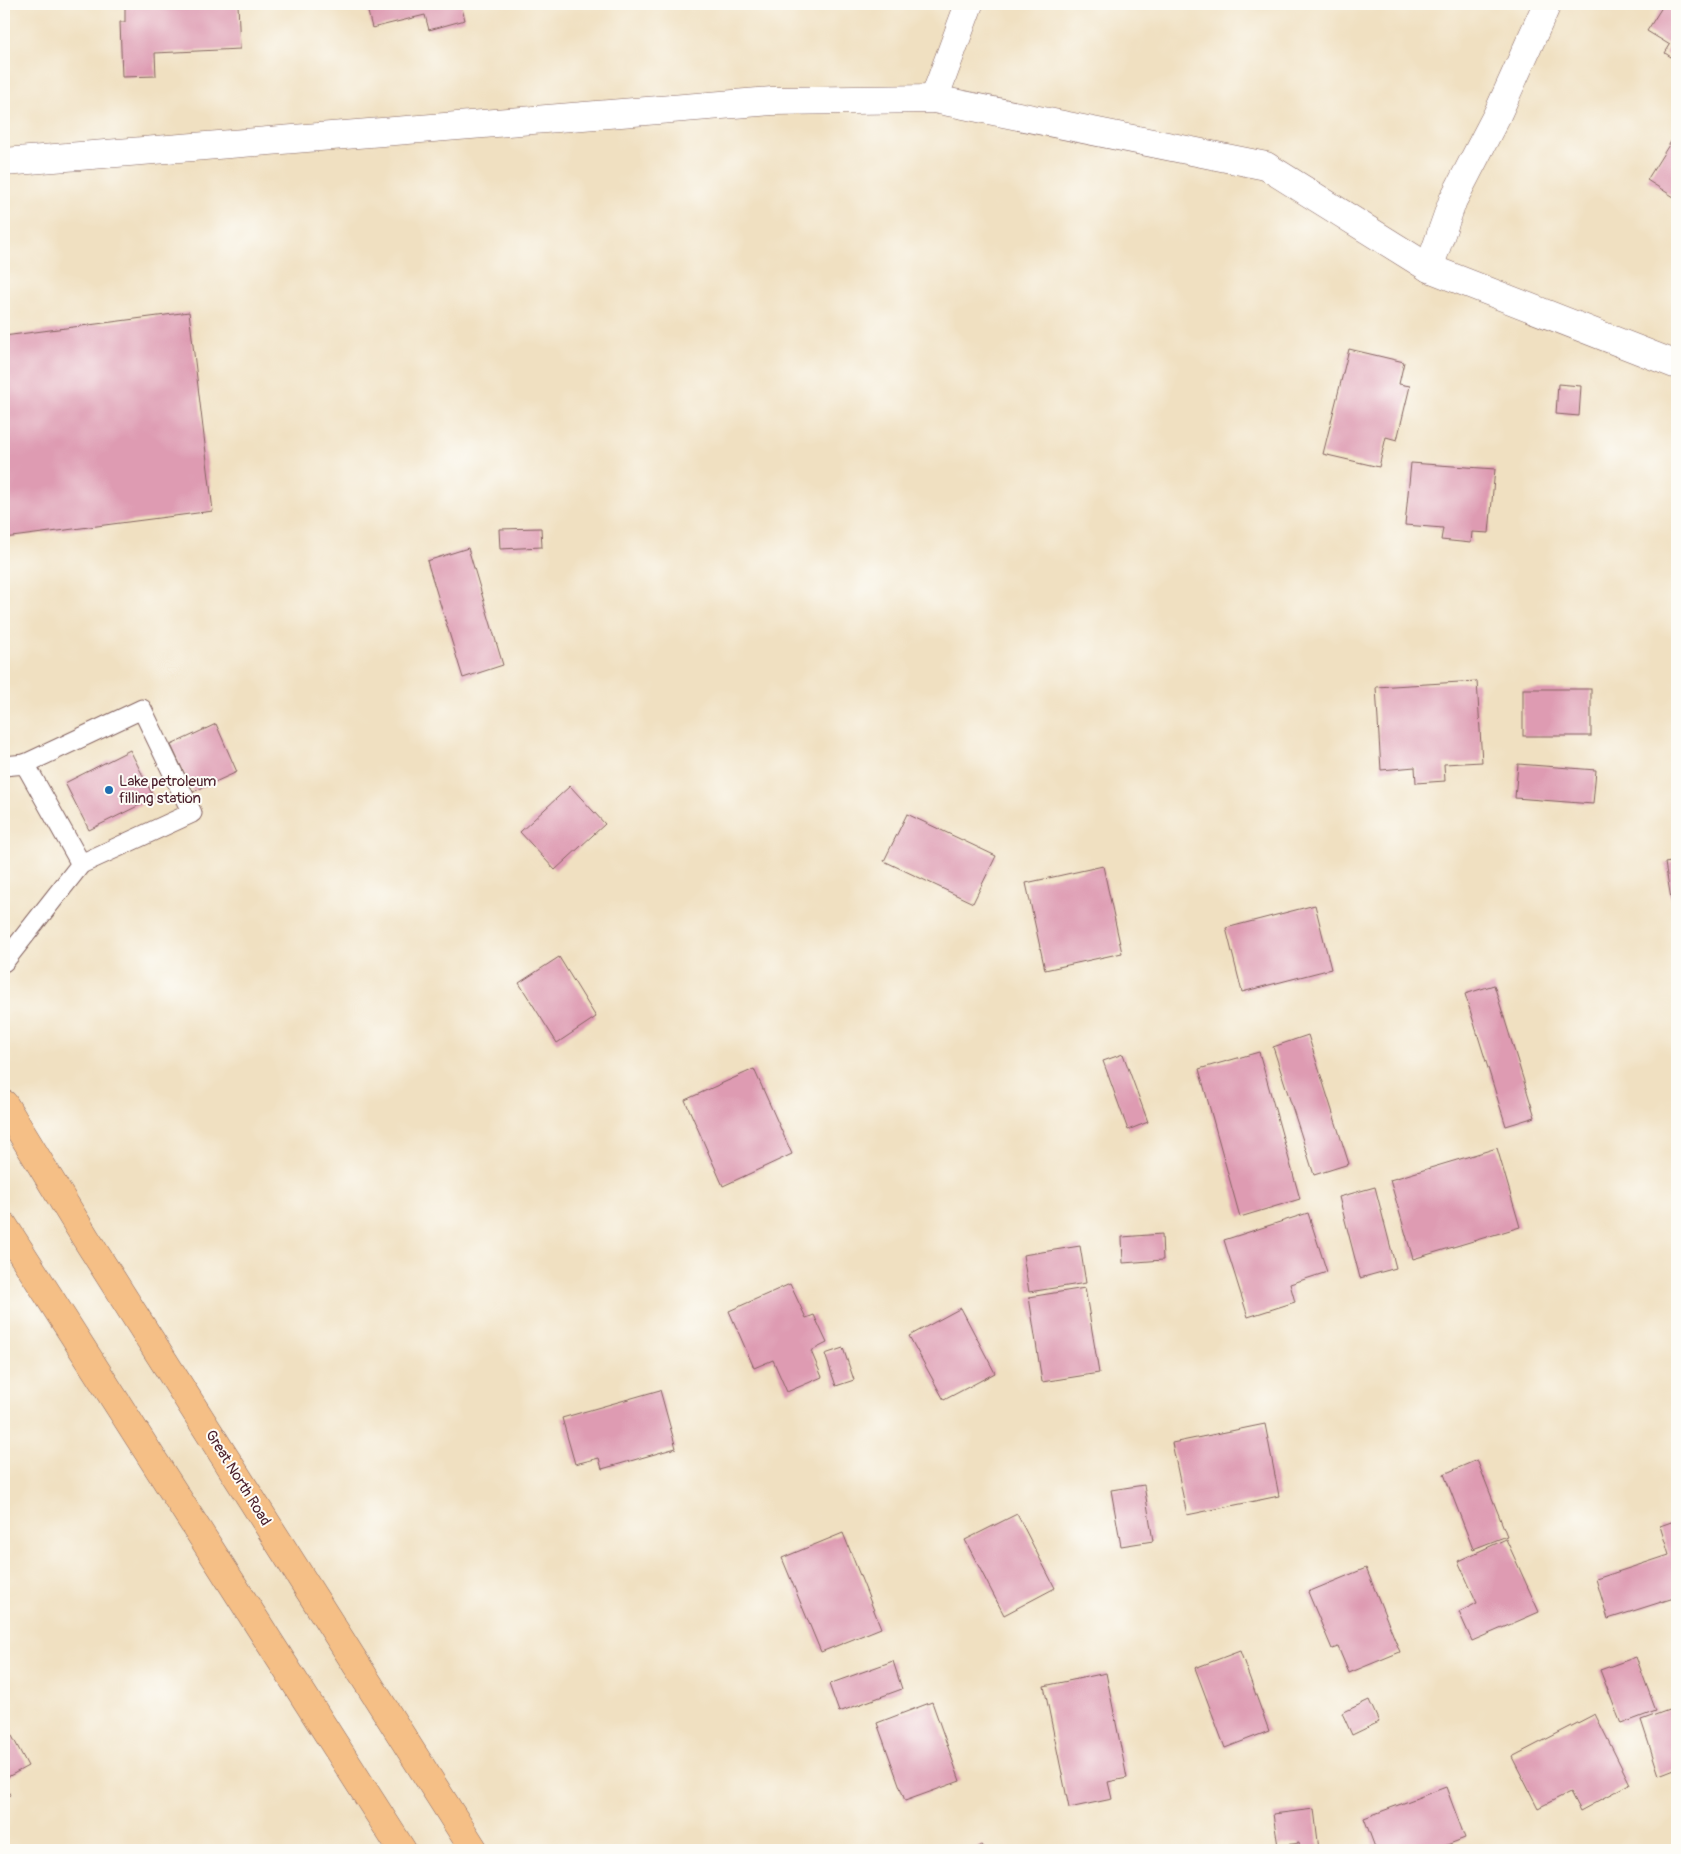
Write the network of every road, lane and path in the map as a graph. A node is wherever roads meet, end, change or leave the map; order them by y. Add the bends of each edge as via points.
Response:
1 (969, 4) edge
2 (1547, 4) edge
3 (934, 99) junction
4 (4, 162) edge
5 (1429, 268) junction
6 (1677, 365) edge
7 (25, 764) junction
8 (4, 766) edge
9 (81, 864) junction
10 (4, 962) edge
11 (4, 1104) edge
12 (4, 1226) edge
13 (402, 1850) edge
14 (474, 1850) edge

1 - 3 street
2 - 5 street via 1498,115 1453,200
3 - 4 street via 772,101
3 - 5 street via 1266,166
5 - 6 street
7 - 8 lane
7 - 9 lane
7 - 9 lane via 142,709 192,813
9 - 10 lane
11 - 14 highway, Great North Road
12 - 13 highway

